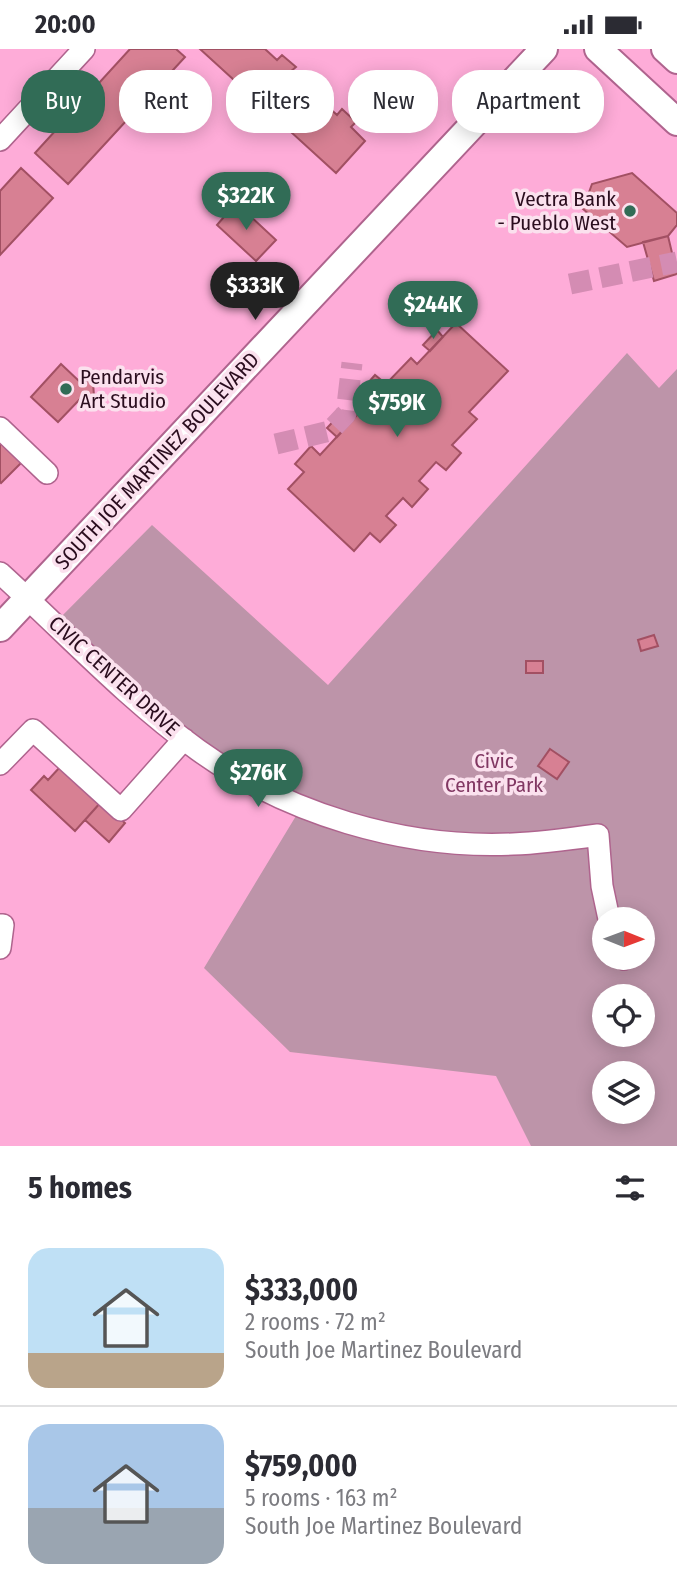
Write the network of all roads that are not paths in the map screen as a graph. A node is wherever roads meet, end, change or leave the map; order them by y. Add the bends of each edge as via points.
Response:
1 (84, 49) edge
2 (544, 49) edge
3 (598, 49) edge
4 (665, 49) edge
5 (677, 60) edge
6 (677, 122) edge
7 (0, 140) edge
8 (0, 428) edge
9 (47, 473) dead end
10 (0, 573) edge
11 (28, 598) junction
12 (0, 628) edge
13 (184, 739) junction
14 (0, 764) edge
15 (606, 907) edge
16 (0, 925) edge
17 (0, 948) edge

1 - 7 street
2 - 11 main road, SOUTH JOE MARTINEZ BOULEVARD
3 - 6 main road
4 - 5 main road
8 - 9 street
10 - 11 street, CIVIC CENTER DRIVE
11 - 12 main road, SOUTH JOE MARTINEZ BOULEVARD
11 - 13 street, CIVIC CENTER DRIVE
13 - 14 street via 121,810 33,730
13 - 15 street, CIVIC CENTER DRIVE via 267,790 372,828 477,843 598,835
16 - 17 street

